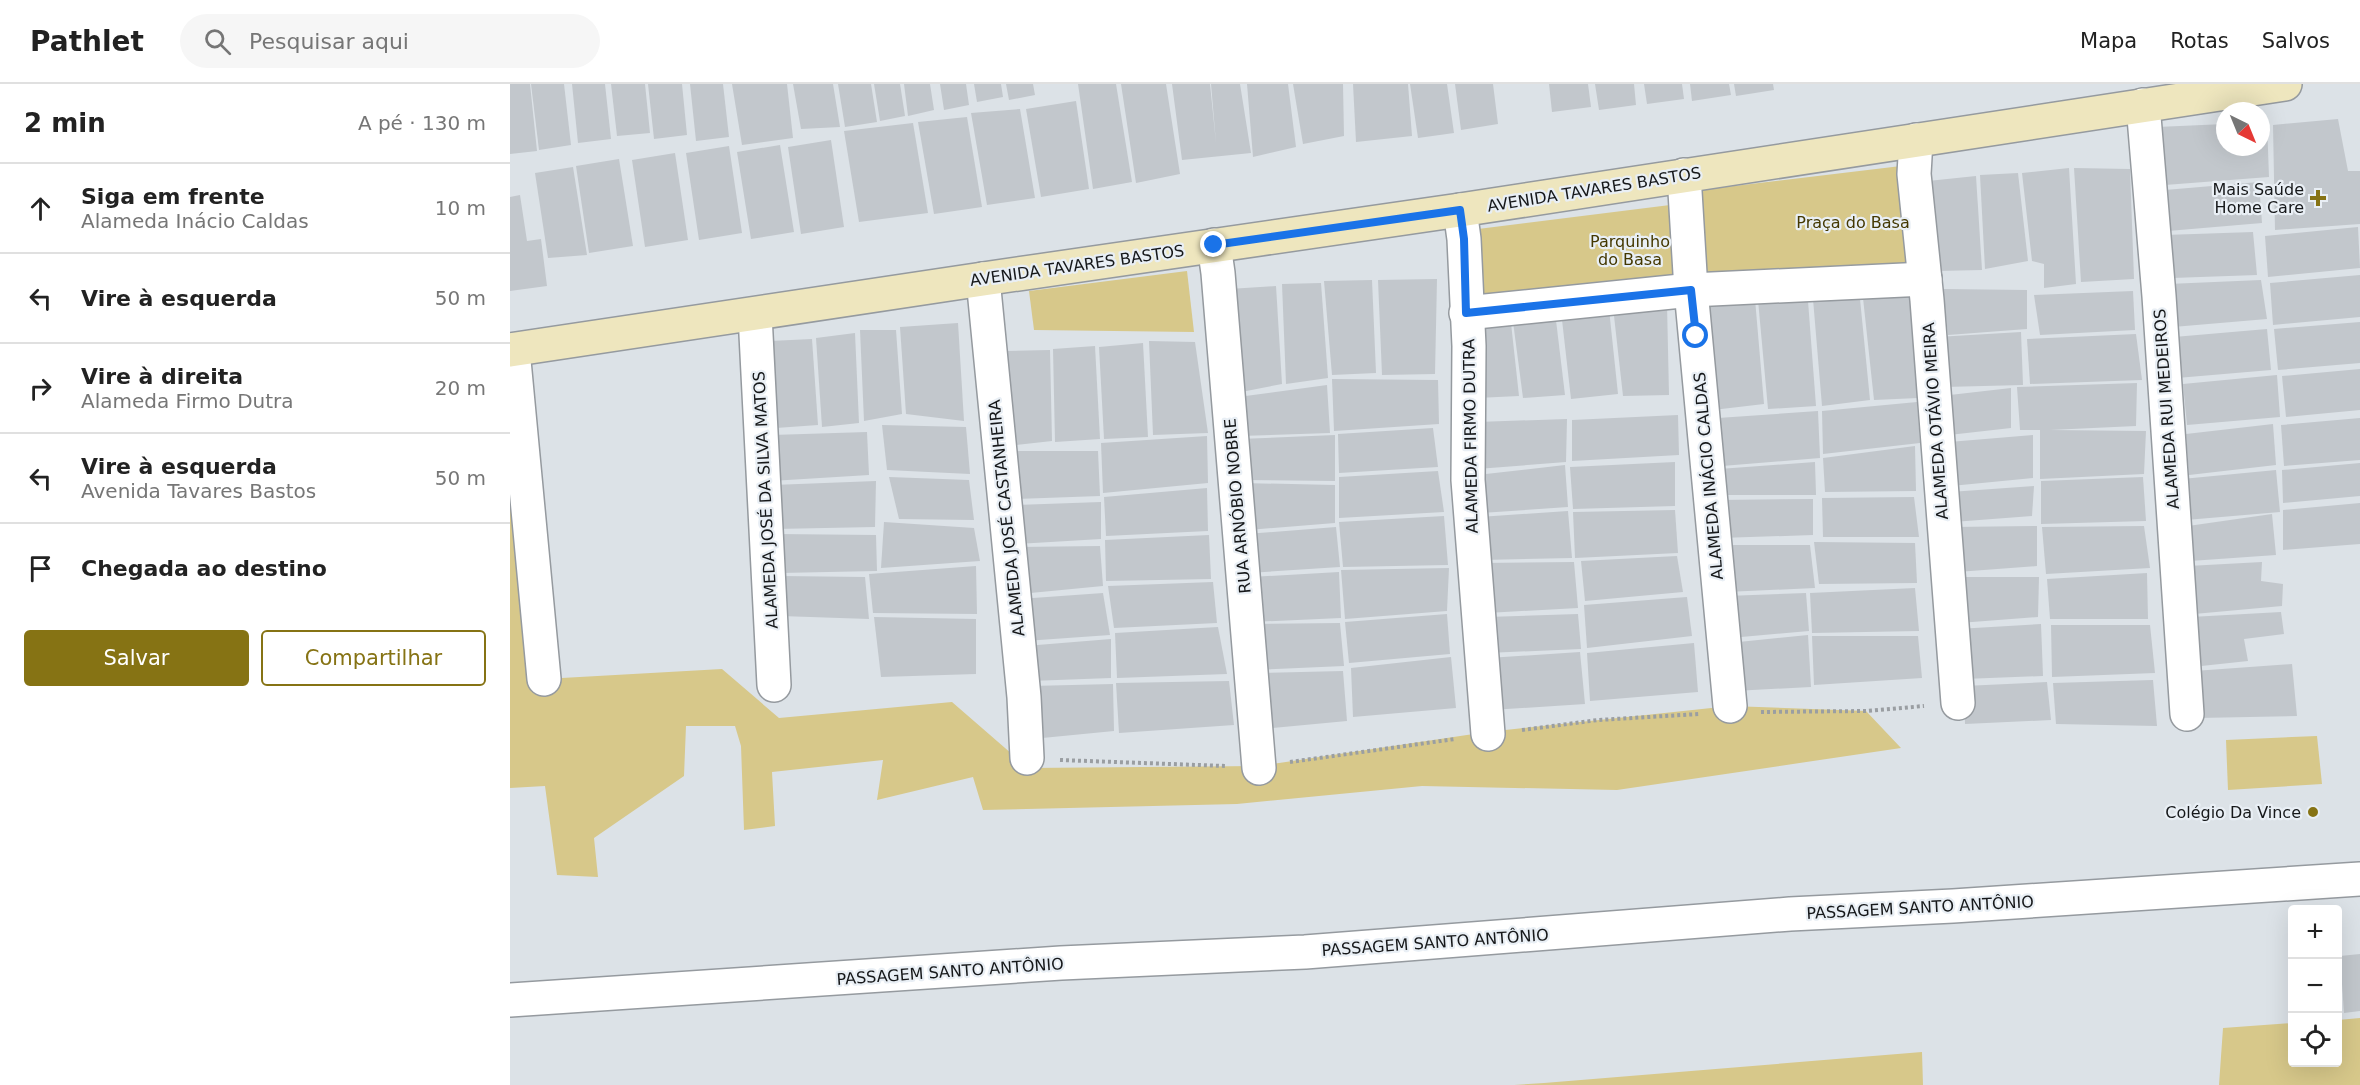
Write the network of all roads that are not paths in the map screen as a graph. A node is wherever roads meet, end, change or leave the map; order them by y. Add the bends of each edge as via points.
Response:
1 (2285, 84) edge
2 (2143, 105) junction
3 (1916, 140) junction
4 (1684, 174) junction
5 (1460, 210) junction
6 (1214, 245) junction
7 (983, 279) junction
8 (1924, 279) junction
9 (1691, 290) junction
10 (1466, 313) junction
11 (755, 315) junction
12 (511, 350) edge
13 (544, 679) dead end
14 (774, 685) dead end
15 (1958, 703) road end
16 (1728, 710) road end
17 (2187, 714) dead end
18 (1488, 734) road end
19 (1028, 758) road end
20 (1259, 768) road end
21 (2360, 879) edge
22 (510, 1000) edge

1 - 2 main road, AVENIDA TAVARES BASTOS
2 - 3 main road, AVENIDA TAVARES BASTOS
2 - 17 street, ALAMEDA RUI MEDEIROS
3 - 4 main road, AVENIDA TAVARES BASTOS
3 - 8 street, ALAMEDA OTÁVIO MEIRA via 1914,174
4 - 5 main road, AVENIDA TAVARES BASTOS
4 - 9 street, ALAMEDA INÁCIO CALDAS
5 - 6 main road, AVENIDA TAVARES BASTOS
5 - 10 street, ALAMEDA FIRMO DUTRA
6 - 7 main road, AVENIDA TAVARES BASTOS
6 - 20 street, RUA ARNÓBIO NOBRE
7 - 11 main road, AVENIDA TAVARES BASTOS
7 - 19 street, ALAMEDA JOSÉ CASTANHEIRA
8 - 9 street
8 - 15 street, ALAMEDA OTÁVIO MEIRA
9 - 10 street
9 - 16 street, ALAMEDA INÁCIO CALDAS
10 - 18 street, ALAMEDA FIRMO DUTRA via 1468,480
11 - 12 main road, AVENIDA TAVARES BASTOS
11 - 14 street, ALAMEDA JOSÉ DA SILVA MATOS
12 - 13 street
21 - 22 street, PASSAGEM SANTO ANTÔNIO via 1790,914 1317,951 1061,963

